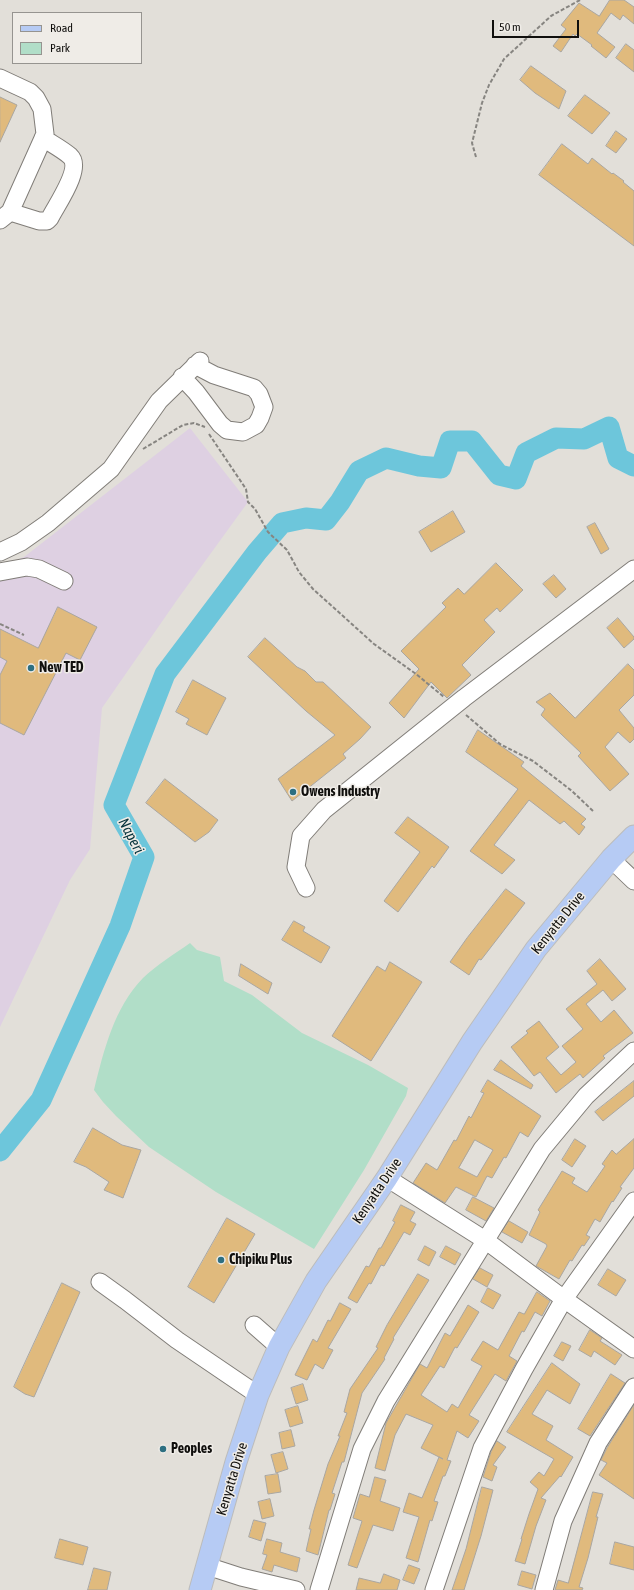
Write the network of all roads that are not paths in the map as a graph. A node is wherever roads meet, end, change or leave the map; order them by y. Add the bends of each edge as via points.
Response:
1 (0, 78) edge
2 (43, 138) junction
3 (5, 216) edge
4 (182, 378) junction
5 (0, 552) edge
6 (634, 569) edge
7 (0, 572) edge
8 (64, 581) dead end
9 (634, 836) edge
10 (611, 859) junction
11 (634, 880) edge
12 (306, 888) dead end
13 (634, 1051) edge
14 (387, 1178) junction
15 (634, 1201) edge
16 (485, 1240) junction
17 (100, 1282) dead end
18 (564, 1300) junction
19 (254, 1325) dead end
20 (279, 1347) junction
21 (634, 1349) edge
22 (634, 1387) edge
23 (258, 1395) junction
24 (207, 1566) junction
25 (200, 1590) edge
26 (296, 1590) edge
27 (319, 1590) edge
28 (434, 1590) edge
29 (544, 1590) edge

1 - 2 street via 30,92 36,98 42,109 45,134
2 - 3 street
2 - 3 street via 70,156 74,162 73,174 47,221
4 - 4 street via 197,363 214,375 254,388 260,394 264,407 260,418 251,429 243,432 227,430
4 - 5 street via 159,401 111,469 48,523 21,542
6 - 12 street via 324,810 301,836 296,867
7 - 8 street via 27,567
9 - 10 main road, Kenyatta Drive
10 - 11 street
10 - 14 main road, Kenyatta Drive via 536,949 472,1042
13 - 16 street via 586,1096 542,1149
14 - 16 street
14 - 20 main road, Kenyatta Drive via 316,1281
15 - 18 street
16 - 18 street
16 - 27 street via 386,1401 362,1450
17 - 23 street via 177,1340
18 - 21 street
18 - 28 street via 482,1448
19 - 20 street
20 - 23 main road, Kenyatta Drive
22 - 29 street via 595,1450 563,1521
23 - 24 main road, Kenyatta Drive
24 - 25 main road, Kenyatta Drive
24 - 26 street

